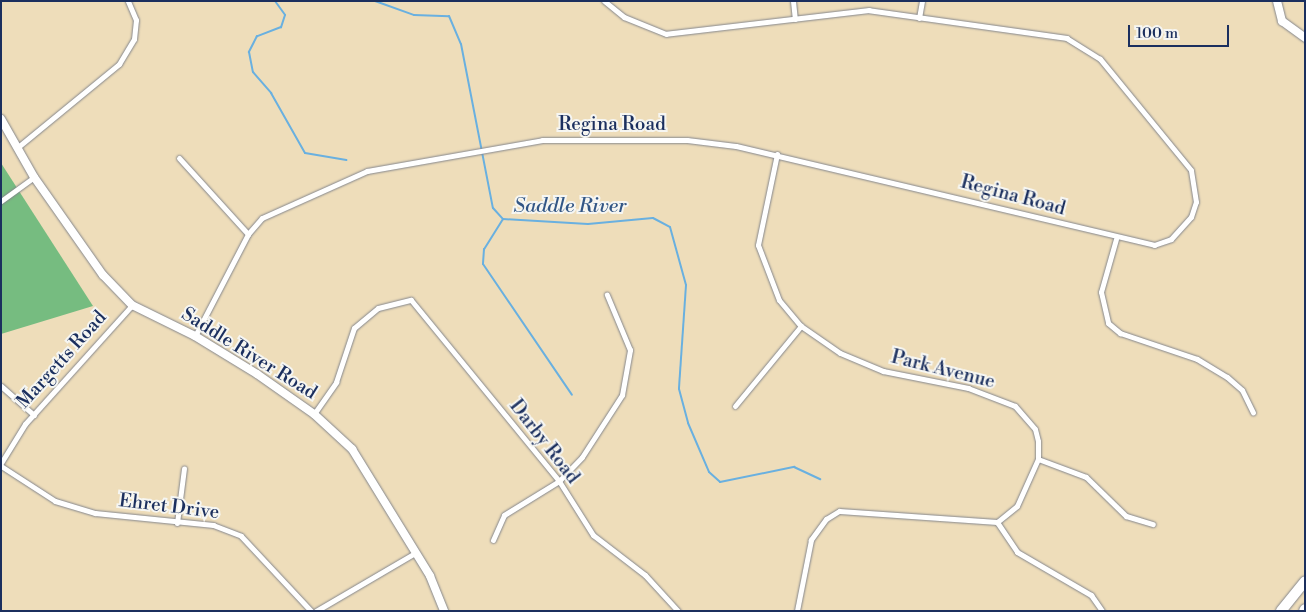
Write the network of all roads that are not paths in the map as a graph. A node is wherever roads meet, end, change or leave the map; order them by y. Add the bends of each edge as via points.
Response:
1 (128, 1) edge
2 (604, 1) edge
3 (793, 1) edge
4 (922, 1) edge
5 (1277, 1) edge
6 (919, 18) junction
7 (795, 19) junction
8 (1305, 38) edge
9 (1, 119) edge
10 (18, 147) junction
11 (777, 154) junction
12 (179, 158) dead end
13 (34, 177) junction
14 (1, 201) edge
15 (248, 234) junction
16 (1116, 239) junction
17 (607, 295) dead end
18 (132, 305) junction
19 (801, 326) junction
20 (195, 336) junction
21 (1, 386) edge
22 (735, 406) dead end
23 (314, 414) junction
24 (1253, 414) dead end
25 (34, 415) junction
26 (1038, 459) junction
27 (1, 464) edge
28 (184, 468) dead end
29 (559, 481) junction
30 (177, 522) junction
31 (997, 522) junction
32 (1153, 524) dead end
33 (493, 540) dead end
34 (415, 553) junction
35 (1305, 581) edge
36 (311, 611) edge
37 (316, 611) edge
38 (444, 611) edge
39 (678, 611) edge
40 (797, 611) edge
41 (1102, 611) edge
42 (1281, 611) edge

1 - 10 street via 136,20 134,39 119,64
2 - 7 street, Regina Road via 624,17 666,34
3 - 7 street
4 - 6 street
5 - 8 main road via 1282,21
6 - 7 street, Regina Road via 870,10
6 - 16 street, Regina Road via 1067,38 1113,74 1127,98 1191,170 1196,186 1191,216 1172,239 1154,245
9 - 10 main road, Saddle River Road
10 - 13 main road, Saddle River Road
11 - 15 street, Regina Road via 687,140 542,140 367,171 262,218
11 - 16 street, Regina Road
11 - 19 street, Park Avenue via 758,245 779,300
12 - 15 street
13 - 14 street
13 - 18 main road, Saddle River Road via 103,275
15 - 20 street, Regina Road
16 - 24 street via 1101,292 1108,323 1120,332 1196,359 1227,377 1242,390
17 - 29 street via 627,334 627,380 593,442
18 - 20 main road, Saddle River Road
18 - 25 street, Margetts Road
19 - 22 street
19 - 26 street, Park Avenue via 840,353 883,371 968,388 1015,406 1035,429
20 - 23 main road, Saddle River Road
21 - 25 street
23 - 29 street, Darby Road via 336,382 354,328 378,308 404,300 415,305
23 - 34 main road, Saddle River Road via 352,450
25 - 27 street, Margetts Road via 12,440
26 - 31 street, Park Avenue via 1017,506
26 - 32 street via 1086,477 1126,516
27 - 30 street, Ehret Drive via 56,501 95,513
28 - 30 street
29 - 33 street via 504,515
29 - 39 street, Darby Road via 593,535 645,575
30 - 36 street, Ehret Drive via 212,525 241,536
31 - 40 street via 839,511 826,519 811,540
31 - 41 street via 1017,552 1091,596
34 - 37 street
34 - 38 main road, Saddle River Road
35 - 42 highway

